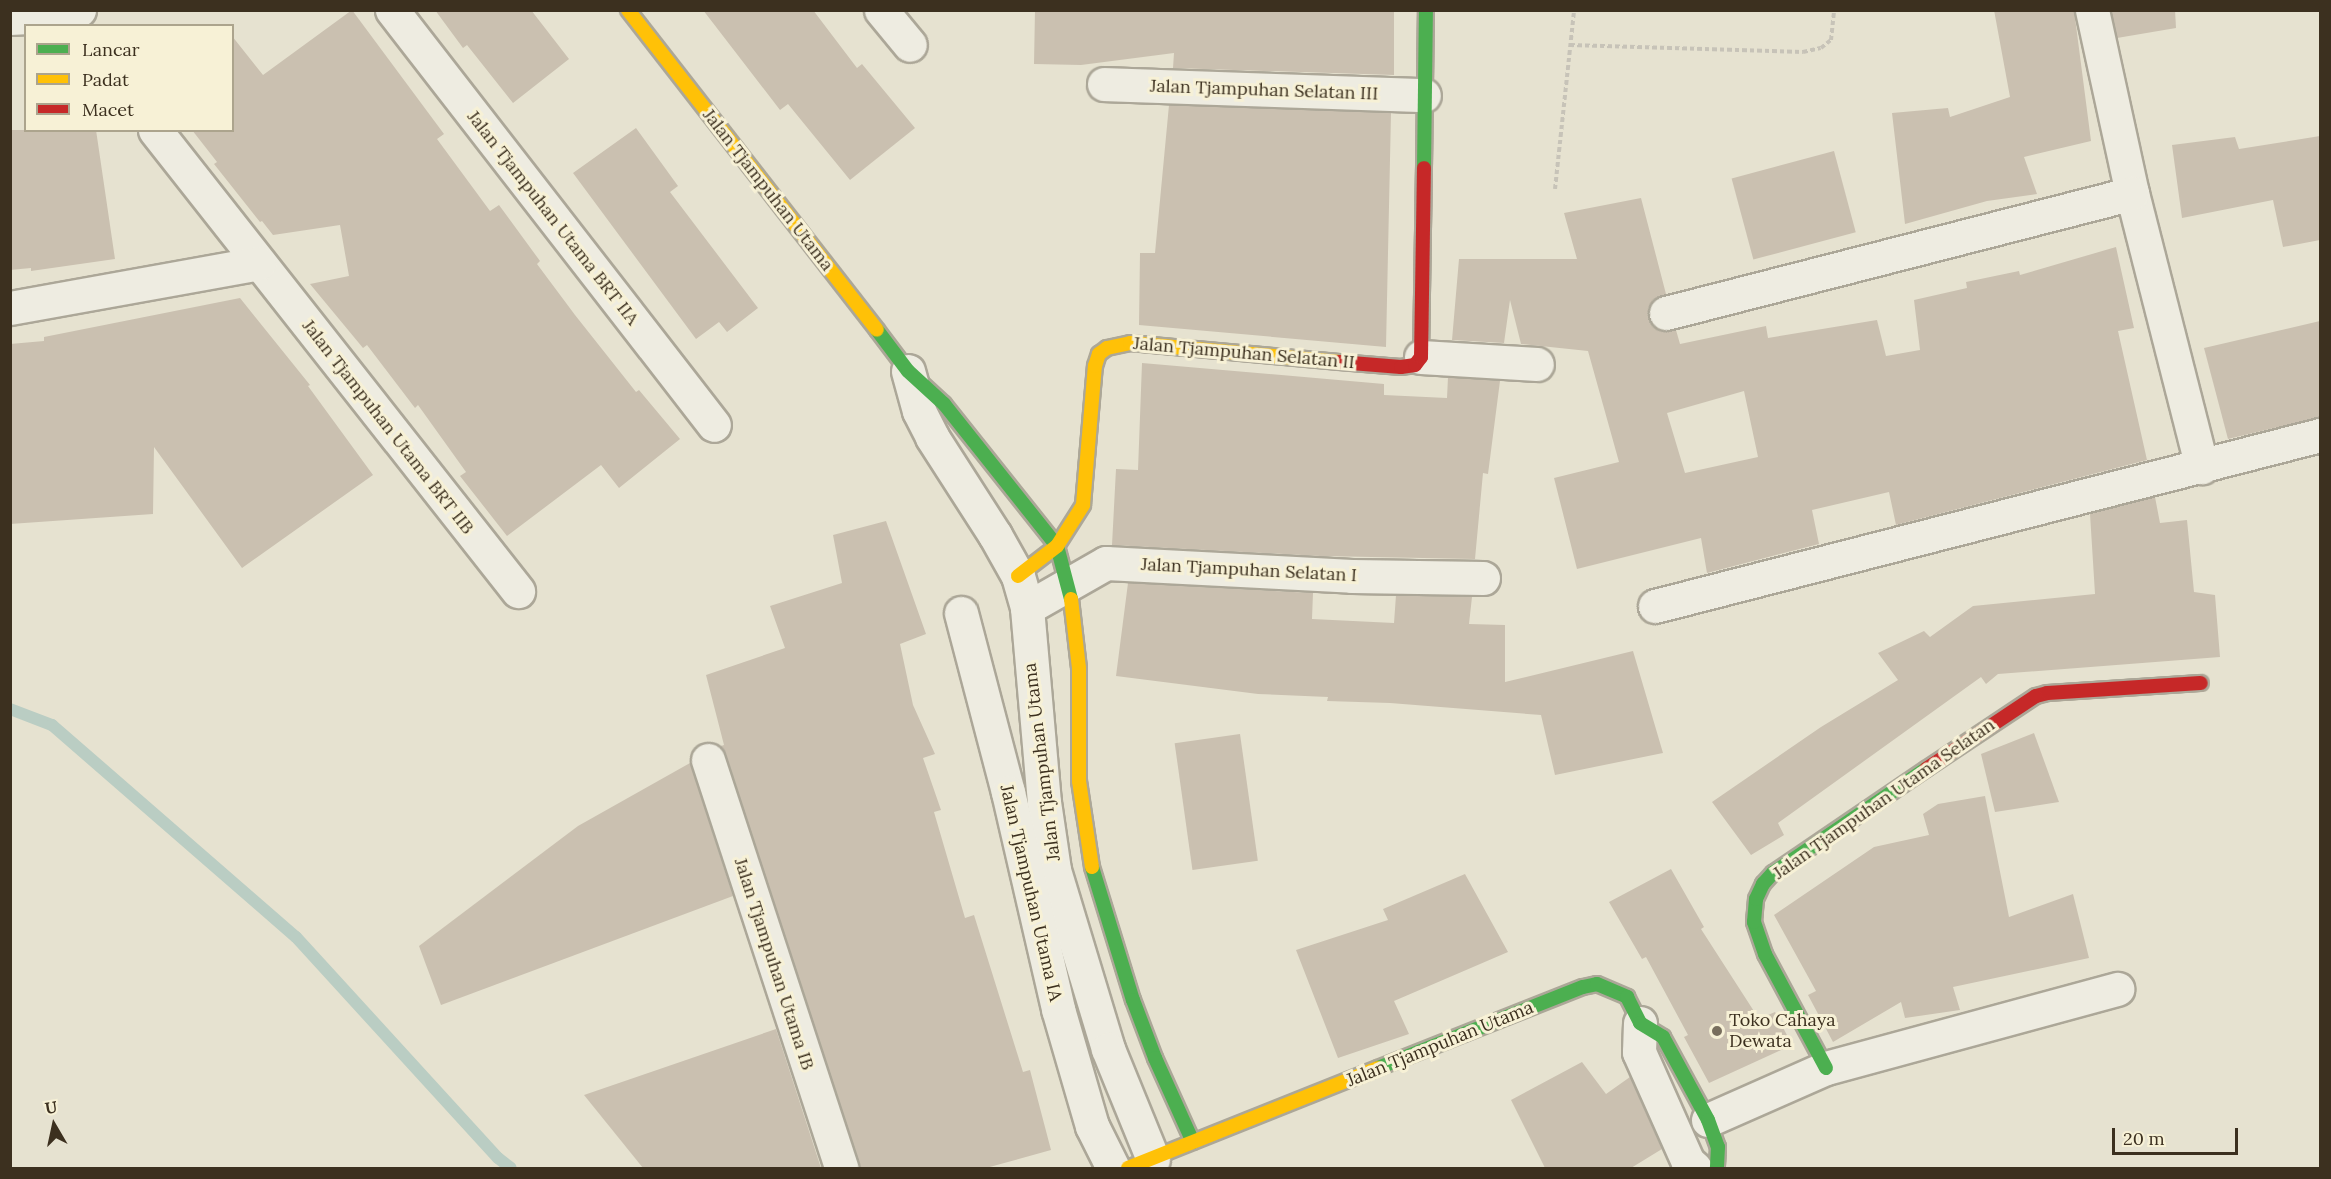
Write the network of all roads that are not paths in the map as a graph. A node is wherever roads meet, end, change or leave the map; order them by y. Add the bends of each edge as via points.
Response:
1 (392, 10) edge
2 (628, 10) edge
3 (881, 10) edge
4 (1426, 10) edge
5 (2092, 10) edge
6 (72, 17) edge
7 (10, 18) edge
8 (910, 45) dead end
9 (1104, 84) dead end
10 (1424, 95) junction
11 (157, 132) edge
12 (2132, 193) junction
13 (259, 262) junction
14 (10, 308) edge
15 (1666, 313) dead end
16 (1421, 357) junction
17 (902, 364) junction
18 (1538, 364) dead end
19 (714, 425) dead end
20 (2320, 435) edge
21 (2202, 467) junction
22 (1057, 546) junction
23 (1018, 576) junction
24 (1483, 578) dead end
25 (1068, 583) junction
26 (518, 591) dead end
27 (1655, 606) dead end
28 (1027, 608) junction
29 (961, 613) dead end
30 (2201, 683) dead end
31 (708, 760) dead end
32 (2117, 989) dead end
33 (1641, 1023) junction
34 (1826, 1068) junction
35 (1708, 1120) junction
36 (1193, 1142) junction
37 (1141, 1164) edge
38 (841, 1168) edge
39 (1113, 1168) edge
40 (1695, 1168) edge
41 (1717, 1168) edge

1 - 19 street, Jalan Tjampuhan Utama BRT IIA
2 - 17 street, Jalan Tjampuhan Utama
3 - 8 street
4 - 10 street
5 - 12 street
6 - 7 street
9 - 10 street, Jalan Tjampuhan Selatan III
10 - 16 street
11 - 13 street, Jalan Tjampuhan Utama BRT IIB
12 - 15 street
12 - 21 street
13 - 14 street
13 - 26 street, Jalan Tjampuhan Utama BRT IIB
16 - 18 street, Jalan Tjampuhan Selatan II
16 - 22 street, Jalan Tjampuhan Selatan II via 1415,365 1401,367 1130,343 1107,348 1099,354 1095,366 1083,505
17 - 22 street, Jalan Tjampuhan Utama via 944,404
17 - 23 street, Jalan Tjampuhan Utama via 932,437
20 - 21 street
21 - 27 street
22 - 23 street, Jalan Tjampuhan Selatan II
22 - 25 street, Jalan Tjampuhan Utama
23 - 28 street, Jalan Tjampuhan Utama
24 - 25 street, Jalan Tjampuhan Selatan I via 1352,576 1106,563
25 - 28 street, Jalan Tjampuhan Selatan I
25 - 36 street, Jalan Tjampuhan Utama via 1079,668 1079,781 1093,872 1133,1000
28 - 37 street, Jalan Tjampuhan Utama via 1054,870
29 - 39 street, Jalan Tjampuhan Utama IA via 1008,792 1058,1009 1092,1126
30 - 34 street, Jalan Tjampuhan Utama Selatan via 2036,696 1773,873 1756,899 1754,922 1765,954
31 - 38 street, Jalan Tjampuhan Utama IB
32 - 34 street
33 - 35 street, Jalan Tjampuhan Utama via 1663,1037
33 - 36 street, Jalan Tjampuhan Utama via 1627,997 1597,984 1583,987
33 - 40 street via 1639,1052 1688,1162
34 - 35 street
35 - 41 street, Jalan Tjampuhan Utama via 1718,1147
36 - 37 street, Jalan Tjampuhan Utama

